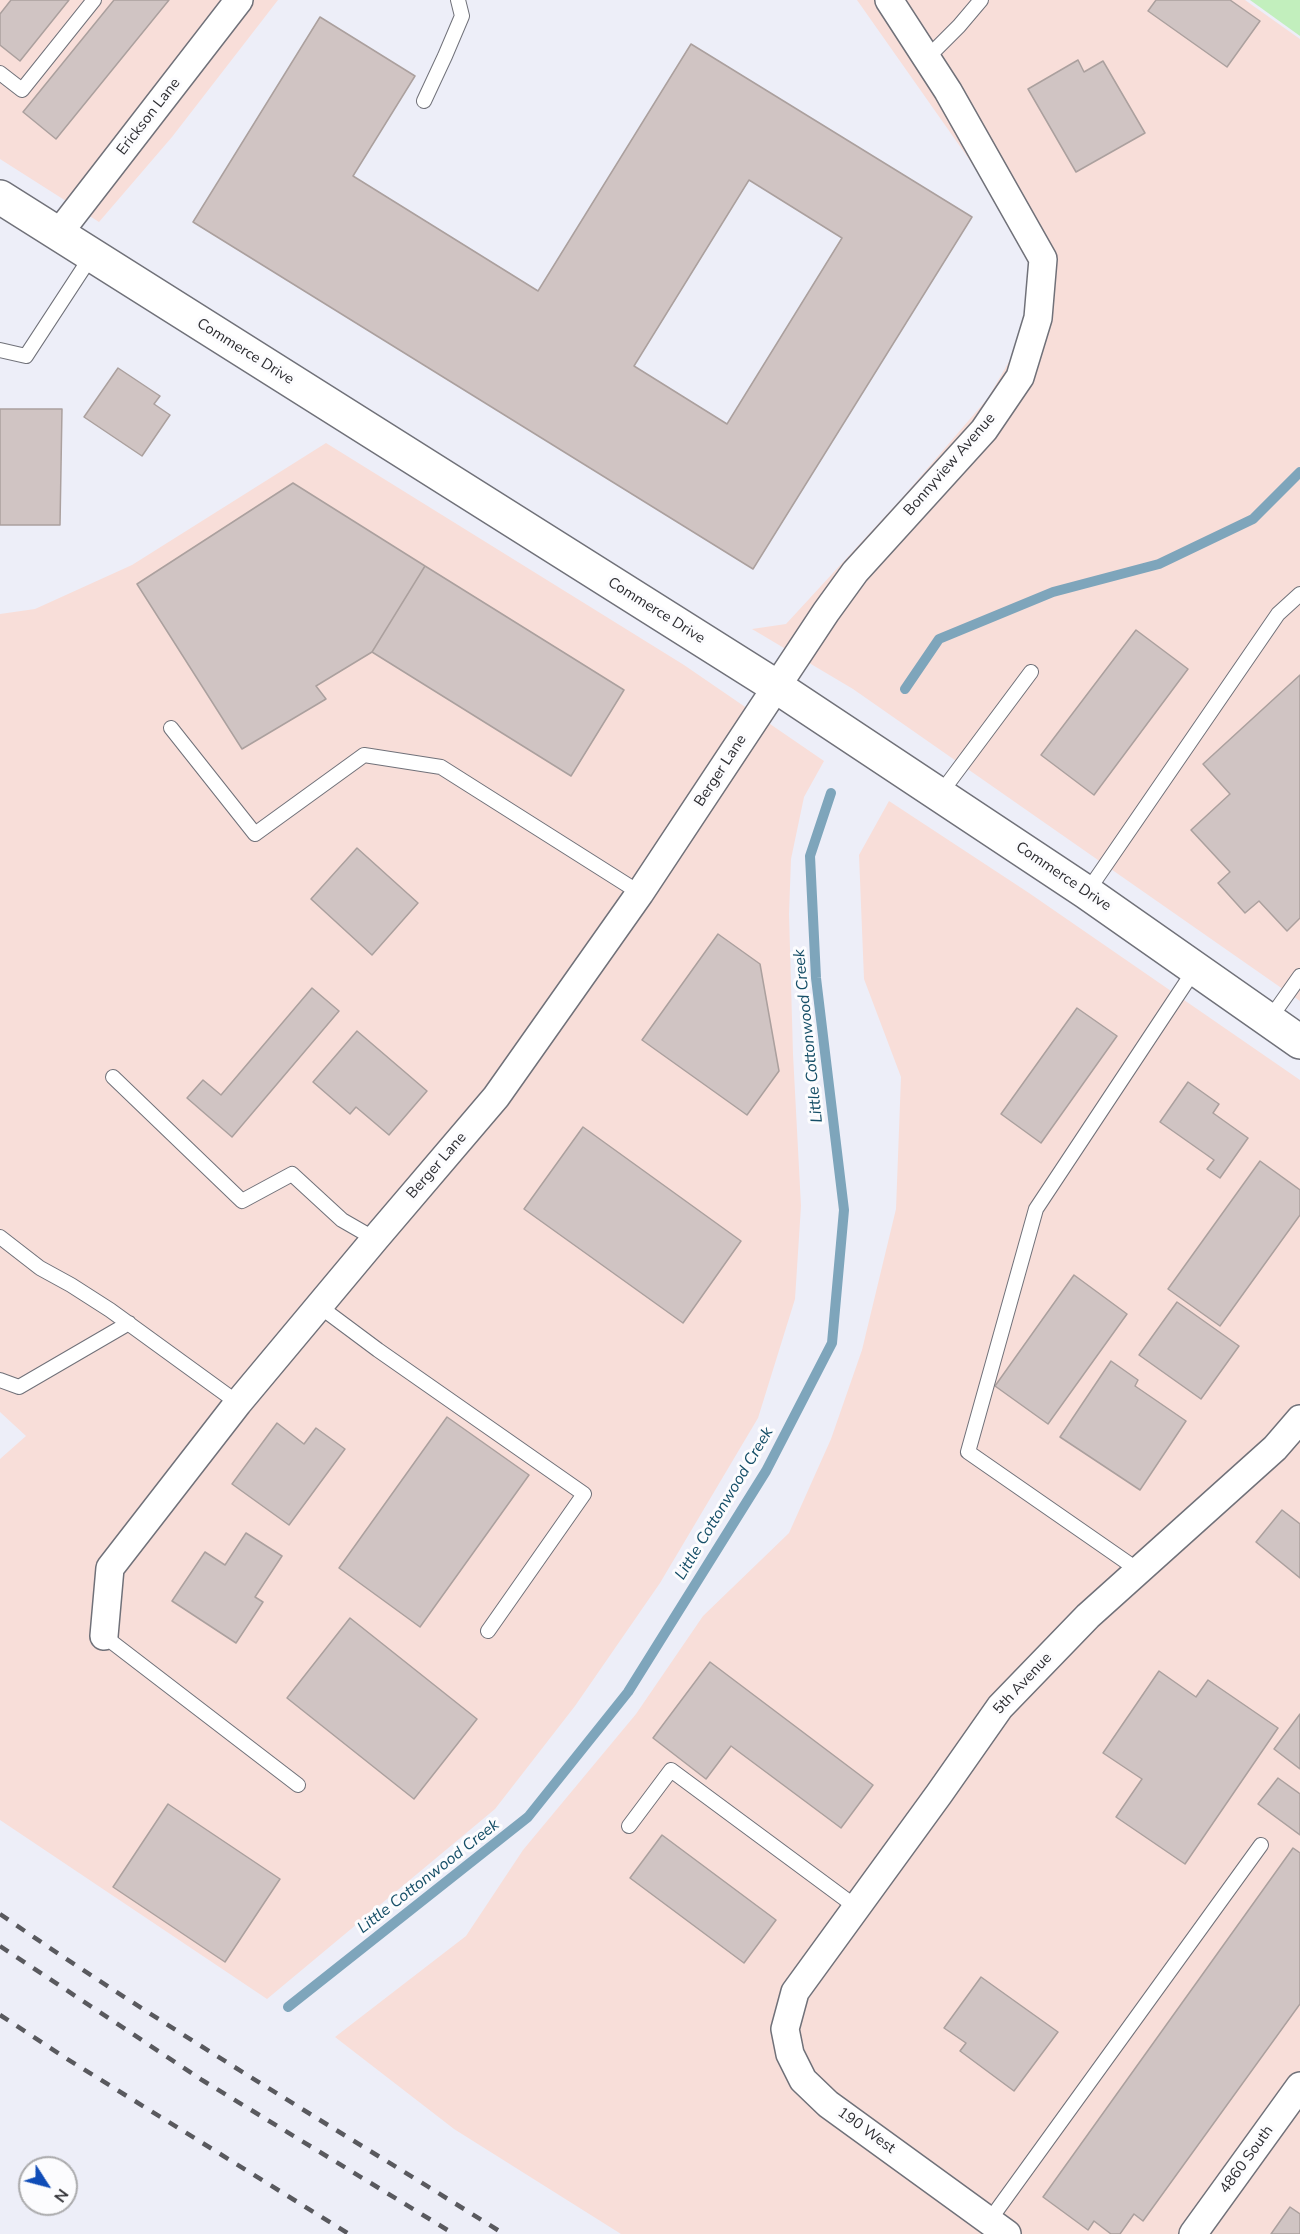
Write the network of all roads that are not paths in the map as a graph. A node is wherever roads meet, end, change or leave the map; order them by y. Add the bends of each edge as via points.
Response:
1 (94, 0) edge
2 (239, 0) edge
3 (458, 0) edge
4 (889, 0) edge
5 (981, 0) edge
6 (927, 58) junction
7 (0, 73) edge
8 (424, 100) dead end
9 (0, 197) edge
10 (58, 234) junction
11 (92, 255) junction
12 (0, 350) edge
13 (1300, 594) edge
14 (1030, 672) dead end
15 (777, 687) junction
16 (171, 728) dead end
17 (940, 794) junction
18 (1086, 892) junction
19 (640, 893) junction
20 (1195, 969) junction
21 (1300, 976) edge
22 (1269, 1020) junction
23 (1300, 1042) edge
24 (113, 1077) dead end
25 (0, 1237) edge
26 (375, 1239) junction
27 (319, 1306) junction
28 (129, 1323) junction
29 (0, 1380) edge
30 (238, 1403) junction
31 (1300, 1419) edge
32 (1138, 1570) junction
33 (488, 1631) dead end
34 (104, 1636) joint
35 (298, 1785) dead end
36 (629, 1826) dead end
37 (1261, 1845) dead end
38 (856, 1906) junction
39 (795, 1992) joint
40 (1300, 2086) edge
41 (998, 2228) edge
42 (1193, 2234) edge

1 - 7 lane via 22,90
2 - 10 street, Erickson Lane
3 - 8 lane via 462,16
4 - 6 street, Bonnyview Avenue
5 - 6 lane
6 - 15 street, Bonnyview Avenue via 1043,259 1038,318 1020,377 984,430 855,572
9 - 10 street, Commerce Drive
10 - 11 street, Commerce Drive
11 - 12 lane via 26,356
11 - 15 street, Commerce Drive
13 - 18 lane via 1278,614
14 - 17 lane
15 - 17 street, Commerce Drive
15 - 19 street, Berger Lane
16 - 19 lane via 255,834 364,755 441,768
17 - 18 street, Commerce Drive
18 - 20 street, Commerce Drive
19 - 26 street, Berger Lane via 496,1097
20 - 22 street, Commerce Drive
20 - 32 lane via 1036,1209 968,1452
21 - 22 lane
22 - 23 street, Commerce Drive
24 - 26 lane via 242,1201 292,1174 342,1220
25 - 28 lane via 40,1268
26 - 27 street, Berger Lane
27 - 30 street, Berger Lane
27 - 33 lane via 584,1494
28 - 29 lane via 19,1388
28 - 30 lane
30 - 34 street, Berger Lane via 110,1568
31 - 32 street, 5th Avenue via 1275,1448
32 - 38 street, 5th Avenue via 1000,1707
34 - 35 lane
36 - 38 lane via 671,1770
37 - 41 lane
38 - 39 street, 5th Avenue
39 - 41 street, 190 West via 785,2029 790,2054 803,2080 828,2104
40 - 42 street, 4860 South

